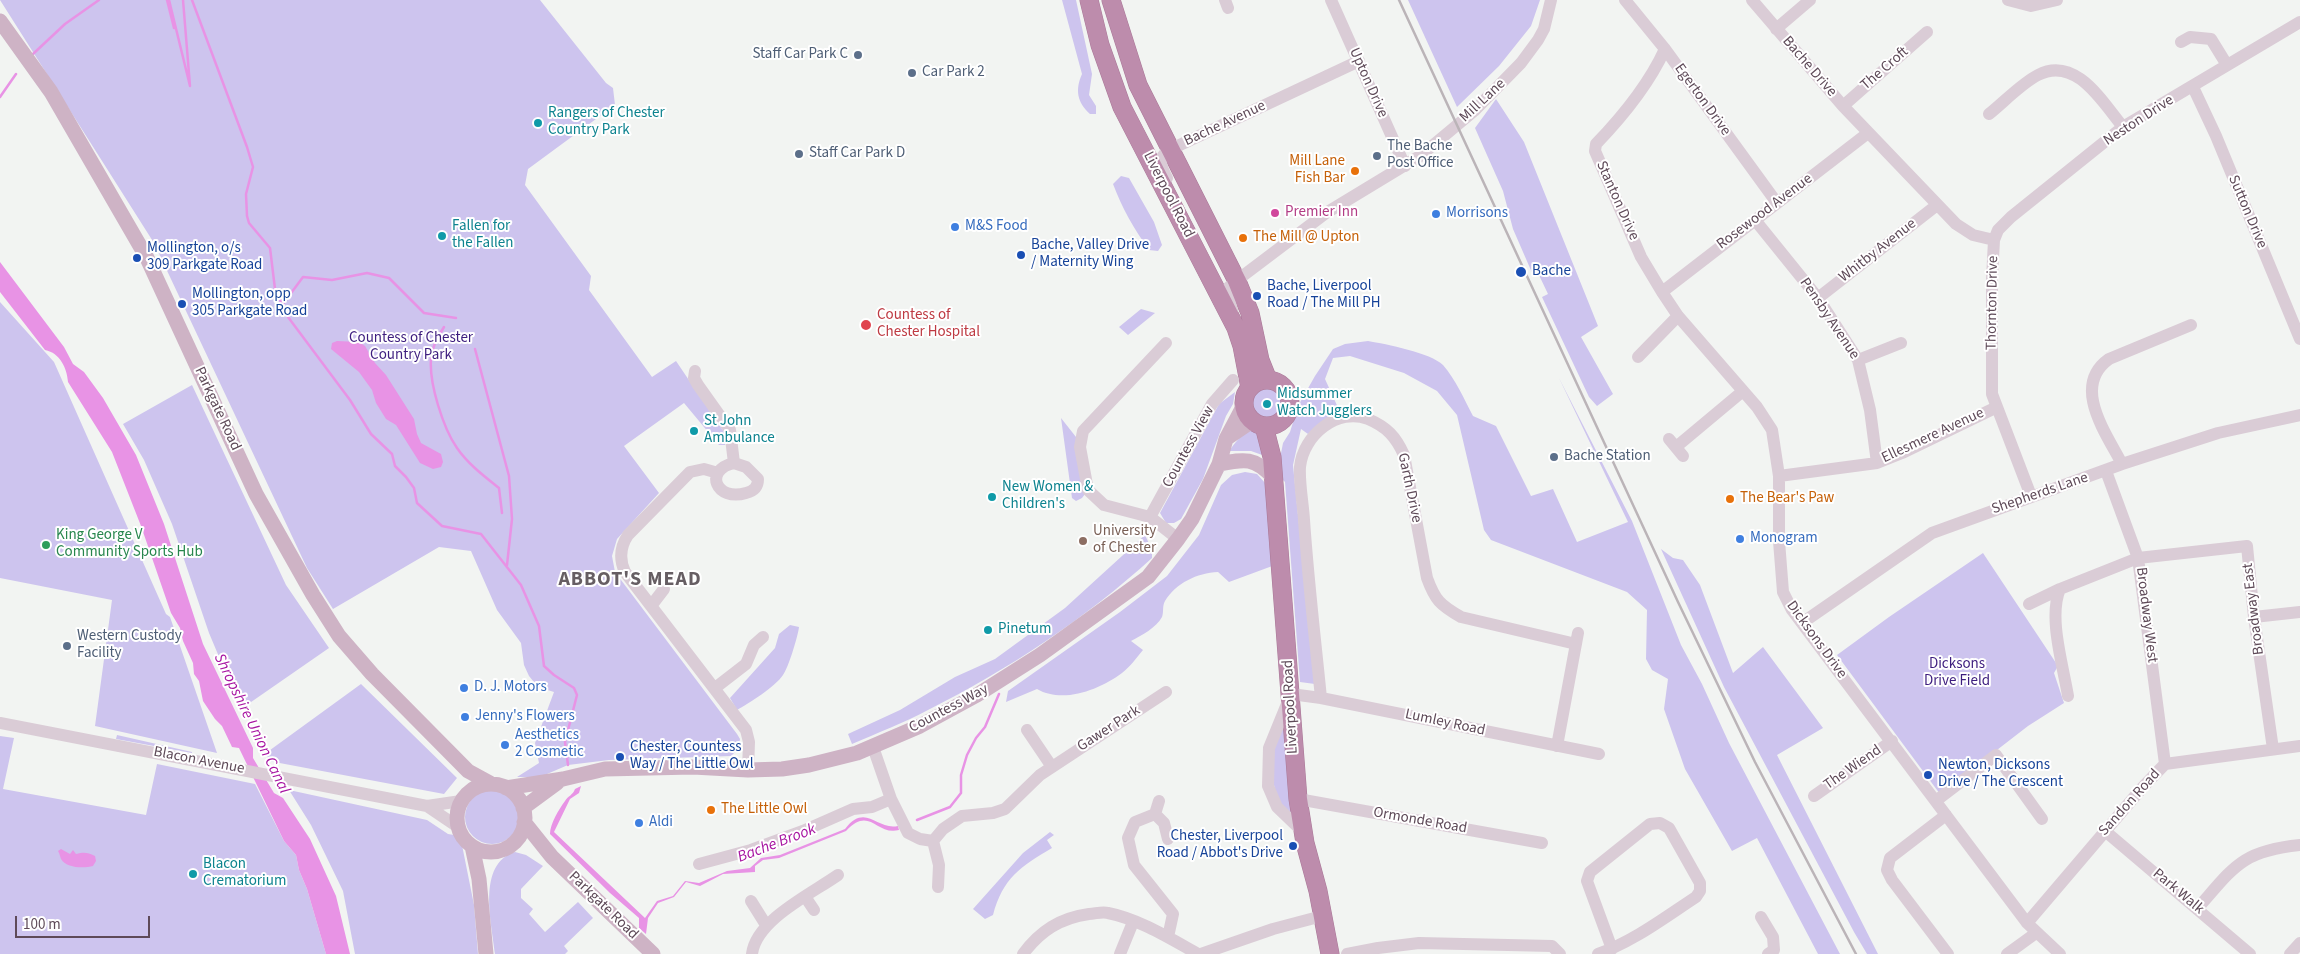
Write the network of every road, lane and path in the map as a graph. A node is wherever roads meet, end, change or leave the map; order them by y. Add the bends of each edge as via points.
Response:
1 (1089, 0) edge
2 (1111, 0) edge
3 (1331, 0) edge
4 (1551, 0) edge
5 (1625, 0) edge
6 (1752, 0) edge
7 (1810, 0) edge
8 (2008, 0) edge
9 (2057, 0) edge
10 (0, 21) edge
11 (2300, 22) edge
12 (1776, 29) junction
13 (1926, 32) dead end
14 (2180, 42) dead end
15 (1665, 49) junction
16 (1359, 61) junction
17 (1658, 65) junction
18 (1677, 65) junction
19 (2228, 65) junction
20 (2192, 87) junction
21 (1842, 106) junction
22 (1989, 114) dead end
23 (2123, 127) junction
24 (1868, 133) junction
25 (1169, 150) junction
26 (1405, 166) junction
27 (1777, 203) junction
28 (1937, 204) junction
29 (1754, 220) junction
30 (1185, 227) junction
31 (1994, 240) junction
32 (1237, 281) junction
33 (1662, 292) junction
34 (1818, 298) junction
35 (1678, 316) junction
36 (2191, 326) dead end
37 (1236, 328) junction
38 (2300, 339) edge
39 (1166, 343) dead end
40 (1901, 343) dead end
41 (1638, 357) dead end
42 (1858, 360) junction
43 (695, 371) dead end
44 (1233, 380) dead end
45 (1268, 380) junction
46 (1250, 388) junction
47 (1743, 391) junction
48 (1244, 405) junction
49 (1997, 406) junction
50 (2300, 415) edge
51 (1281, 422) junction
52 (1258, 424) junction
53 (1226, 439) junction
54 (1676, 447) dead end
55 (1272, 458) junction
56 (734, 463) junction
57 (1877, 463) junction
58 (1219, 464) junction
59 (2122, 464) junction
60 (2106, 471) junction
61 (718, 473) junction
62 (1779, 476) junction
63 (1273, 477) junction
64 (2031, 496) junction
65 (1150, 517) junction
66 (1178, 540) junction
67 (2138, 558) junction
68 (2060, 588) junction
69 (664, 589) dead end
70 (2029, 604) dead end
71 (651, 606) junction
72 (2300, 612) edge
73 (2254, 617) junction
74 (1802, 623) junction
75 (764, 637) dead end
76 (715, 688) junction
77 (1166, 692) dead end
78 (1291, 694) junction
79 (2068, 696) dead end
80 (1322, 698) junction
81 (0, 723) edge
82 (1026, 730) dead end
83 (1892, 741) junction
84 (1557, 746) junction
85 (2300, 746) edge
86 (872, 748) junction
87 (2273, 749) junction
88 (1599, 754) dead end
89 (2165, 764) junction
90 (1052, 767) junction
91 (748, 770) junction
92 (468, 772) junction
93 (563, 779) junction
94 (490, 783) junction
95 (506, 788) junction
96 (466, 796) junction
97 (1814, 796) dead end
98 (891, 799) junction
99 (1298, 799) junction
100 (1936, 800) junction
101 (1160, 801) dead end
102 (427, 806) junction
103 (1155, 814) junction
104 (524, 815) junction
105 (1946, 815) junction
106 (2042, 818) dead end
107 (458, 827) junction
108 (2105, 831) junction
109 (1303, 832) junction
110 (1168, 840) dead end
111 (933, 841) junction
112 (514, 843) junction
113 (1542, 843) dead end
114 (2300, 845) edge
115 (472, 846) junction
116 (499, 851) junction
117 (552, 857) junction
118 (699, 864) dead end
119 (838, 875) dead end
120 (479, 879) junction
121 (938, 887) dead end
122 (806, 898) junction
123 (751, 901) dead end
124 (2197, 909) junction
125 (814, 910) dead end
126 (1322, 916) junction
127 (1761, 917) dead end
128 (1133, 922) junction
129 (2027, 923) junction
130 (766, 925) junction
131 (2036, 933) junction
132 (1168, 937) junction
133 (2300, 943) edge
134 (1419, 949) edge
135 (1612, 949) junction
136 (1497, 950) edge
137 (1556, 950) edge
138 (1378, 951) edge
139 (486, 954) edge
140 (653, 954) edge
141 (752, 954) edge
142 (1023, 954) edge
143 (1120, 954) edge
144 (1200, 954) edge
145 (1330, 954) edge
146 (1347, 954) edge
147 (1598, 954) edge
148 (1768, 954) edge
149 (1948, 954) edge
150 (2007, 954) edge
151 (2060, 954) edge
152 (2250, 954) edge
153 (2290, 954) edge

1 - 30 highway, Liverpool Road via 1100,45 1122,107
2 - 25 highway, Liverpool Road via 1138,86
3 - 16 street, Upton Drive
4 - 26 street, Mill Lane via 1544,29 1521,63 1474,111
5 - 15 street, Egerton Drive
6 - 12 street, Bache Drive
7 - 12 street
8 - 9 street via 2031,6
10 - 92 main road, Parkgate Road via 51,92 147,258 256,494 313,595 339,636 372,674
11 - 19 street, Neston Drive
12 - 21 street, Bache Drive
13 - 21 street, The Croft
14 - 19 street via 2190,37 2210,39
15 - 17 street, Stanton Drive
15 - 18 street, Egerton Drive
16 - 25 street, Bache Avenue
16 - 26 street, Upton Drive
17 - 18 street
17 - 33 street, Stanton Drive via 1637,97 1596,144 1595,151 1642,257
18 - 27 street, Egerton Drive
19 - 20 street, Neston Drive
20 - 23 street, Neston Drive
20 - 38 street, Sutton Drive via 2216,136
21 - 24 street, Bache Drive
22 - 23 street via 2037,75 2060,71 2081,78
23 - 31 street, Neston Drive via 2011,217 1998,230
24 - 27 street, Rosewood Avenue
24 - 28 street, Thornton Drive
25 - 30 street, Bache Avenue via 1163,154 1161,166
25 - 32 highway, Liverpool Road
26 - 32 street, Mill Lane via 1326,213
27 - 29 street, Rosewood Avenue
28 - 31 street, Thornton Drive via 1964,230
28 - 34 street, Whitby Avenue
29 - 33 street, Rosewood Avenue
29 - 34 street, Pensby Avenue
30 - 37 highway, Liverpool Road
31 - 49 street, Thornton Drive via 1992,394
32 - 37 street via 1227,289
32 - 45 highway, Liverpool Road via 1250,313 1260,360
33 - 35 street, Dicksons Drive
34 - 42 street, Pensby Avenue
35 - 41 street via 1650,351
35 - 47 street, Dicksons Drive
36 - 59 street via 2098,367 2091,393 2094,406
37 - 46 highway, Liverpool Road
39 - 65 street via 1083,431 1080,447 1088,490 1104,504
40 - 42 street
42 - 57 street, Pensby Avenue via 1870,410
43 - 56 street via 698,385 730,430
44 - 65 street, Countess View via 1212,404
45 - 46 highway
45 - 51 highway via 1281,385 1290,398 1289,411
46 - 48 highway
47 - 54 street
47 - 62 street, Dicksons Drive via 1772,430
48 - 52 highway via 1247,415
48 - 53 main road, Countess Way
49 - 57 street, Ellesmere Avenue
49 - 64 street, Thornton Drive
50 - 59 street, Shepherds Lane via 2218,433
51 - 52 highway via 1274,426
51 - 55 highway, Liverpool Road
52 - 53 main road
52 - 55 highway, Liverpool Road
53 - 58 main road, Countess Way
55 - 63 highway, Liverpool Road
56 - 61 street
56 - 61 street via 746,467 758,479 752,491 726,494 716,482
57 - 62 street, Ellesmere Avenue
58 - 63 main road via 1251,461 1261,464
58 - 66 main road, Countess Way
59 - 60 street, Shepherds Lane
60 - 64 street, Shepherds Lane
60 - 67 street, Broadway West
61 - 71 street via 704,469 690,472 634,529 622,546 621,561 625,572
62 - 74 street, Dicksons Drive via 1783,592
63 - 78 highway, Liverpool Road
64 - 74 street, Shepherds Lane via 1932,533
65 - 66 street
66 - 86 main road, Countess Way via 1148,577 1040,655 977,695
67 - 68 street
67 - 73 street, Broadway East via 2247,546
67 - 89 street, Broadway West
68 - 70 street
68 - 79 street via 2054,601 2055,615
69 - 71 street
71 - 76 street
72 - 73 street
73 - 87 street, Broadway East
74 - 83 street, Dicksons Drive
75 - 76 street via 754,646 746,664
76 - 91 street via 746,730
77 - 90 street, Gawer Park
78 - 80 street, Lumley Road
78 - 99 highway, Liverpool Road
78 - 109 street via 1269,748 1268,786 1277,807
80 - 84 street, Lumley Road
80 - 84 street, Garth Drive via 1300,466 1308,445 1323,426 1340,417 1363,417 1383,425 1397,439 1404,455 1427,578 1434,597 1461,617 1577,639
81 - 102 street, Blacon Avenue
82 - 90 street
83 - 97 street, The Wiend
83 - 100 street, Dicksons Drive
84 - 88 street, Lumley Road
85 - 87 street, Sandon Road
86 - 91 main road, Countess Way via 809,765
86 - 98 street
87 - 89 street, Sandon Road
89 - 108 street, Sandon Road
90 - 111 street, Gawer Park via 1024,788 1005,809 962,816
91 - 93 main road, Countess Way via 693,767 605,769
92 - 94 main road, Parkgate Road
92 - 96 main road
93 - 95 main road, Countess Way
93 - 104 main road, Countess Way via 546,790
94 - 95 main road
94 - 96 main road
95 - 104 main road via 519,800
96 - 102 street, Blacon Avenue
96 - 107 main road via 457,818
98 - 111 street via 908,833
98 - 118 street via 872,807 853,809 803,832 751,850
99 - 109 highway, Liverpool Road
99 - 113 street, Ormonde Road
100 - 105 street, Dicksons Drive
100 - 106 street via 1996,755
101 - 103 street
102 - 107 street, Blacon Avenue
103 - 110 street via 1164,823
103 - 132 street via 1135,822 1128,838 1134,866 1173,914
104 - 112 main road via 519,837
104 - 117 main road, Parkgate Road
105 - 129 street, Dicksons Drive
105 - 149 street via 1890,858 1887,870
107 - 115 main road
108 - 124 street, Park Walk
108 - 129 street, Sandon Road
109 - 126 highway, Liverpool Road
111 - 121 street via 939,865
112 - 116 main road
112 - 117 main road, Parkgate Road
114 - 124 street via 2270,849 2242,861
115 - 116 main road
115 - 120 main road
116 - 120 main road
117 - 140 main road, Parkgate Road
119 - 122 street
120 - 139 main road
122 - 125 street
122 - 130 street
123 - 130 street
124 - 152 street, Park Walk
126 - 144 street
126 - 145 highway, Liverpool Road
127 - 148 street via 1774,937 1774,950
128 - 132 street
128 - 142 street via 1107,912 1077,916 1051,926 1034,939
128 - 143 street
129 - 131 street, Dicksons Drive
130 - 141 street via 753,946
131 - 150 street
131 - 151 street, Dicksons Drive
132 - 144 street
133 - 153 street
134 - 136 street
134 - 138 street
135 - 135 street via 1696,897 1700,891 1700,883 1669,828 1660,823 1650,824 1590,872 1587,881
135 - 147 street
136 - 137 street
138 - 146 street

